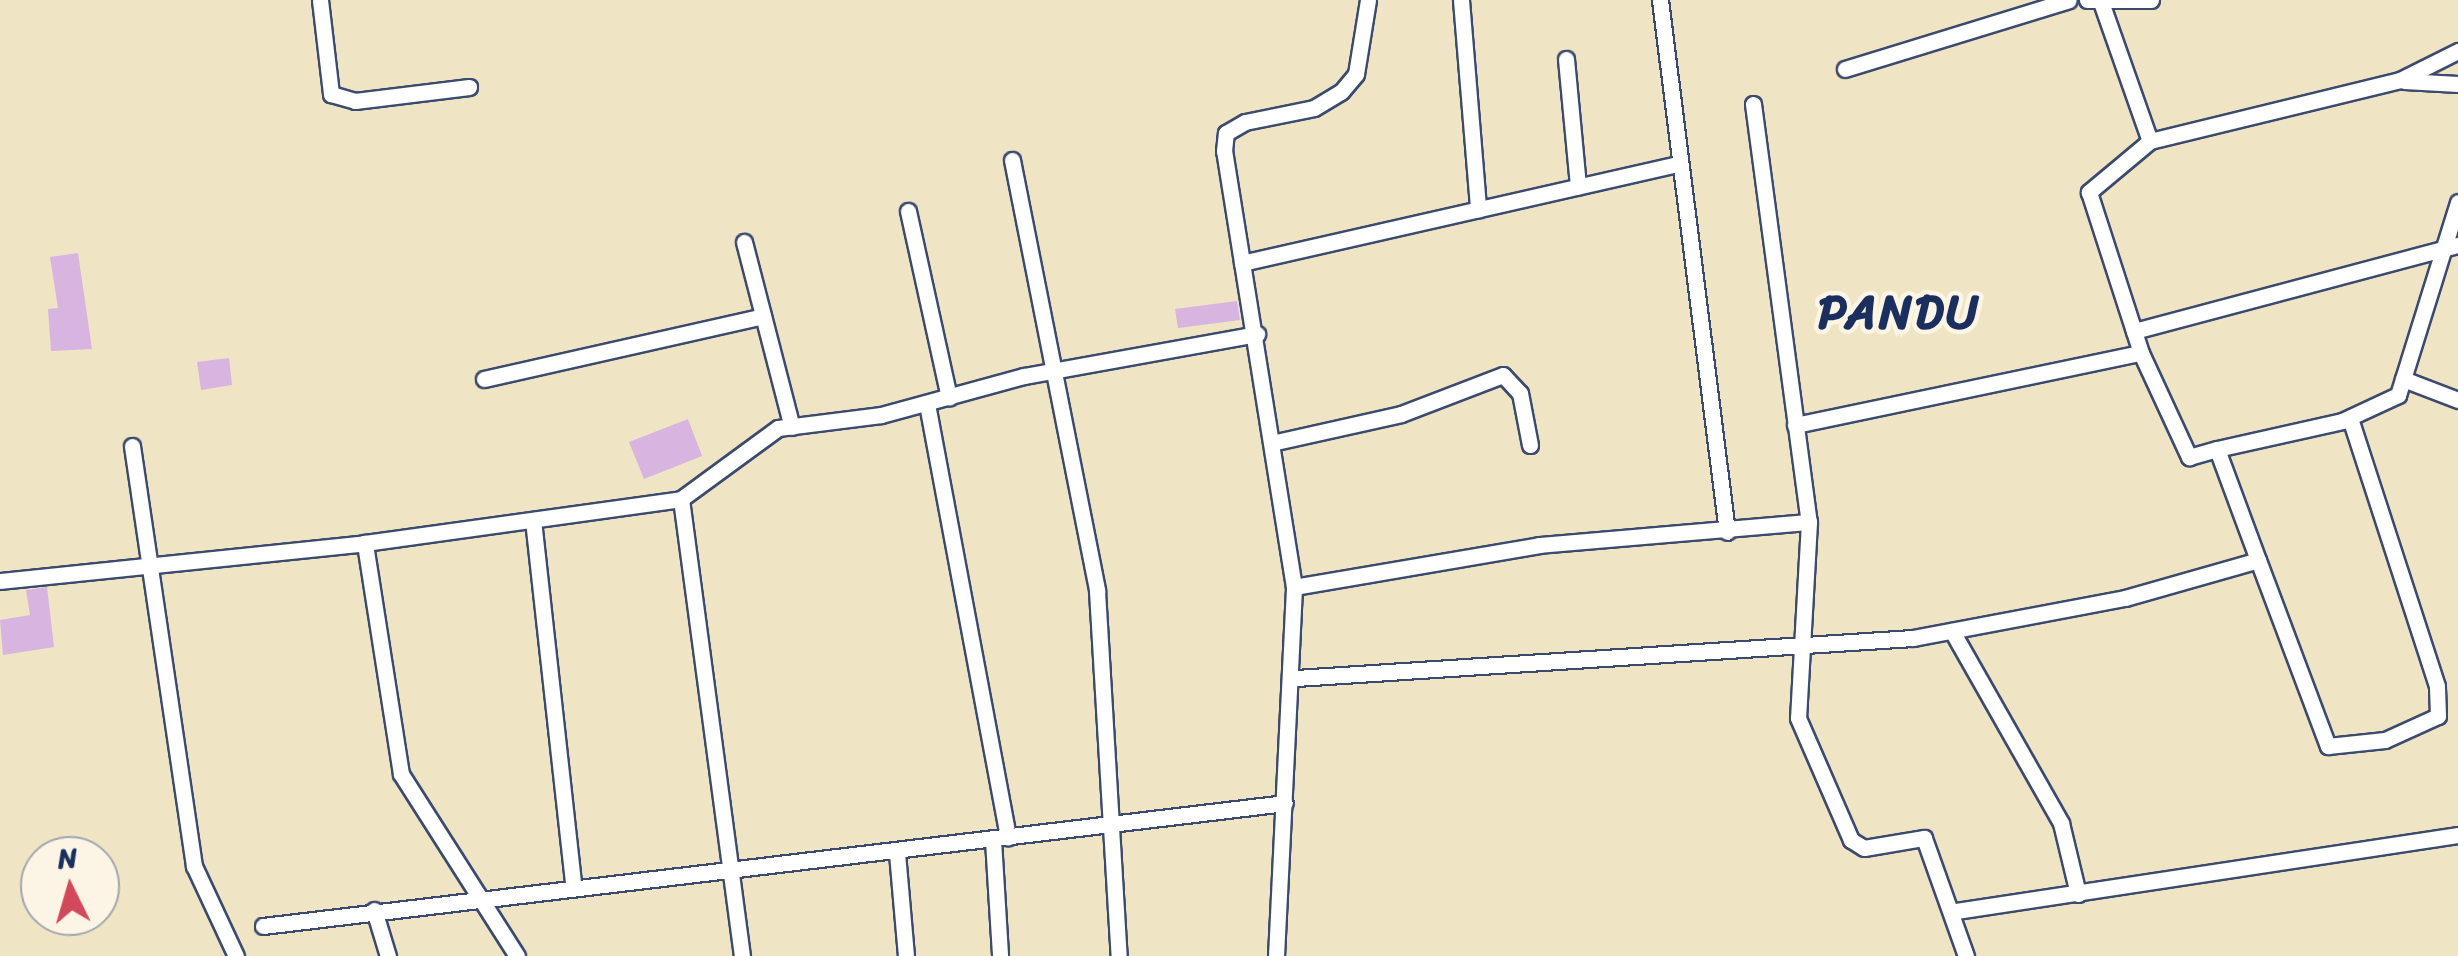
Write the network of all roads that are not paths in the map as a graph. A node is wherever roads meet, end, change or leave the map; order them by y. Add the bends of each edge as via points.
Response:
1 (320, 0) edge
2 (1368, 0) edge
3 (1461, 0) edge
4 (1660, 0) edge
5 (2069, 0) edge
6 (2151, 0) edge
7 (2094, 1) edge
8 (2458, 51) edge
9 (1566, 59) dead end
10 (1846, 68) dead end
11 (2400, 80) junction
12 (2458, 84) edge
13 (469, 87) dead end
14 (1754, 104) dead end
15 (2150, 142) junction
16 (1012, 160) dead end
17 (1677, 164) junction
18 (1578, 186) junction
19 (2458, 202) edge
20 (1478, 209) junction
21 (908, 211) dead end
22 (744, 242) dead end
23 (2452, 243) edge
24 (1242, 262) junction
25 (763, 316) junction
26 (2134, 331) junction
27 (1256, 334) junction
28 (2141, 353) junction
29 (1059, 370) junction
30 (484, 379) dead end
31 (2403, 379) junction
32 (949, 398) junction
33 (2458, 400) edge
34 (927, 404) junction
35 (2350, 418) junction
36 (1795, 425) junction
37 (792, 427) junction
38 (1276, 442) junction
39 (1530, 445) dead end
40 (132, 446) dead end
41 (2217, 448) junction
42 (681, 499) junction
43 (533, 520) junction
44 (1809, 522) junction
45 (1728, 532) junction
46 (364, 543) junction
47 (148, 560) junction
48 (2258, 560) junction
49 (0, 582) edge
50 (1294, 587) junction
51 (1952, 632) junction
52 (1806, 646) junction
53 (1296, 678) junction
54 (1285, 803) junction
55 (1110, 823) junction
56 (2458, 835) edge
57 (1000, 839) junction
58 (898, 853) junction
59 (734, 873) junction
60 (573, 884) junction
61 (481, 894) junction
62 (2078, 894) junction
63 (374, 910) junction
64 (1956, 910) junction
65 (263, 926) dead end
66 (236, 956) edge
67 (388, 956) edge
68 (517, 956) edge
69 (742, 956) edge
70 (906, 956) edge
71 (1000, 956) edge
72 (1119, 956) edge
73 (1276, 956) edge
74 (1966, 956) edge

1 - 13 street via 331,94 355,101
2 - 24 street via 1356,74 1341,92 1226,133
3 - 20 street
4 - 17 street
5 - 10 street
6 - 7 street
7 - 15 street
8 - 11 street
9 - 18 street
11 - 12 street
11 - 15 street
14 - 36 street
15 - 26 street via 2089,192
16 - 29 street
17 - 18 street
17 - 45 street via 1711,351
18 - 20 street
19 - 23 street
20 - 24 street
21 - 32 street
22 - 25 street
23 - 26 street
23 - 31 street
24 - 27 street
25 - 30 street
25 - 37 street
26 - 28 street
27 - 29 street
27 - 38 street
28 - 36 street
28 - 41 street via 2189,457
29 - 32 street
29 - 55 street via 1097,590
31 - 33 street
31 - 35 street via 2398,394
32 - 34 street
34 - 37 street
34 - 57 street
35 - 41 street
35 - 48 street via 2437,686 2438,716 2385,740 2328,746
36 - 44 street
37 - 42 street
38 - 39 street via 1401,414 1503,375 1520,393
38 - 50 street
40 - 47 street
41 - 48 street
42 - 43 street
42 - 59 street
43 - 46 street
43 - 60 street
44 - 45 street
44 - 52 street
45 - 50 street via 1539,545
46 - 47 street
46 - 61 street via 401,774
47 - 49 street
47 - 66 street via 194,866
48 - 51 street
50 - 53 street
51 - 52 street
51 - 62 street via 2060,822
52 - 53 street
52 - 64 street via 1798,718 1852,840 1864,848 1924,838
53 - 54 street
54 - 55 street
54 - 73 street
55 - 57 street
55 - 72 street
56 - 62 street
57 - 58 street
57 - 71 street
58 - 59 street
58 - 70 street
59 - 60 street
59 - 69 street
60 - 61 street
61 - 63 street
61 - 68 street
62 - 64 street
63 - 65 street
63 - 67 street
64 - 74 street

